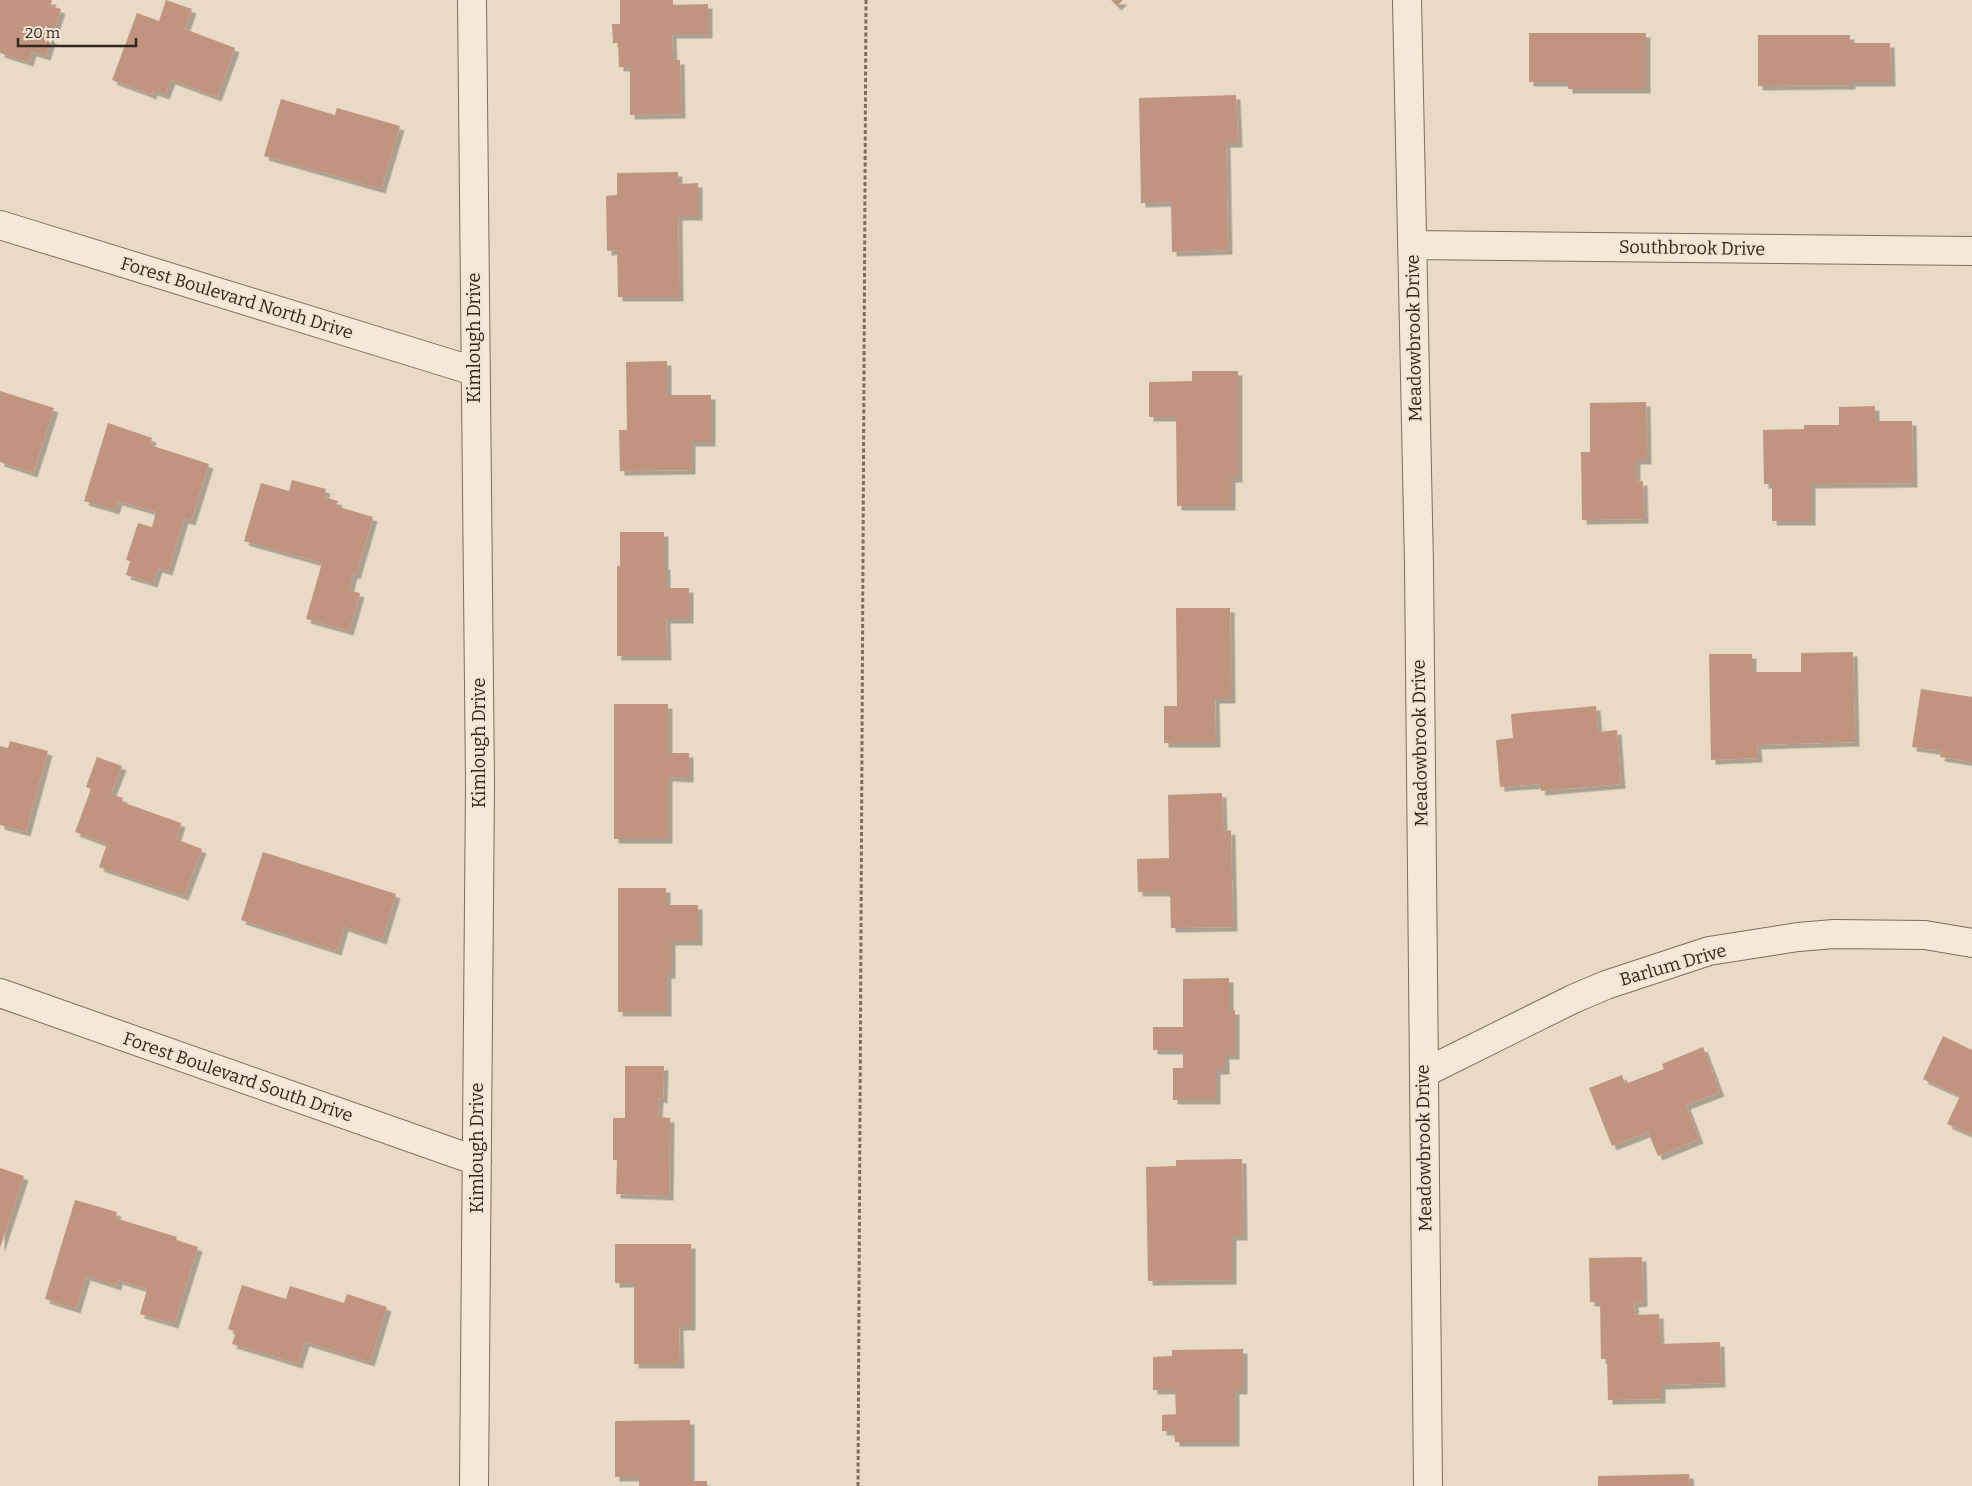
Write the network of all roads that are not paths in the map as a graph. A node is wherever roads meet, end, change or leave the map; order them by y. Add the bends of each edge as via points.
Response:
1 (472, 0) edge
2 (1407, 0) edge
3 (0, 225) edge
4 (1412, 245) junction
5 (1972, 251) edge
6 (474, 371) junction
7 (1972, 943) edge
8 (0, 993) edge
9 (1424, 1073) junction
10 (477, 1161) junction
11 (474, 1486) edge
12 (1428, 1486) edge

1 - 6 street, Kimlough Drive
2 - 4 street, Meadowbrook Drive
3 - 6 street, Forest Boulevard North Drive
4 - 5 street, Southbrook Drive
4 - 9 street, Meadowbrook Drive
6 - 10 street, Kimlough Drive via 480,784
7 - 9 street, Barlum Drive via 1925,935 1834,934 1709,951 1573,999
8 - 10 street, Forest Boulevard South Drive
9 - 12 street, Meadowbrook Drive
10 - 11 street, Kimlough Drive

